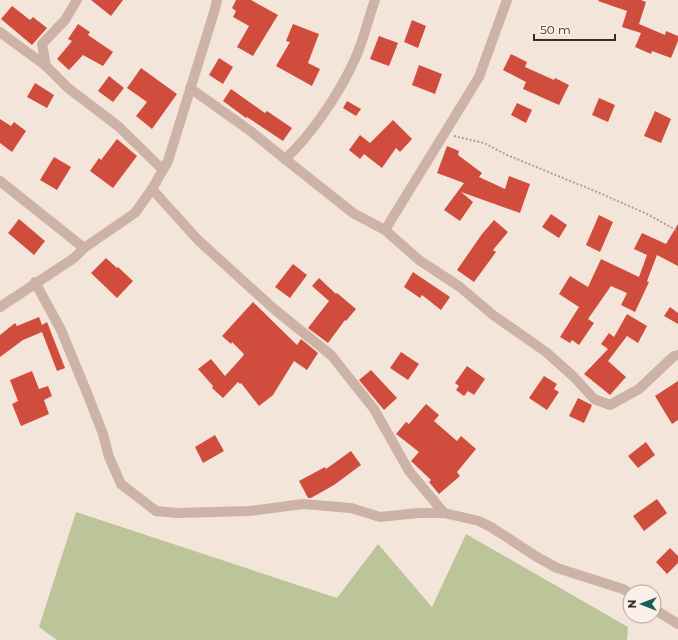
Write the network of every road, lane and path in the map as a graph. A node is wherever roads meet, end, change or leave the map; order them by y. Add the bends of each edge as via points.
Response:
1 (77, 0) edge
2 (217, 0) edge
3 (375, 0) edge
4 (507, 0) edge
5 (0, 32) edge
6 (46, 66) junction
7 (190, 88) junction
8 (445, 134) junction
9 (285, 159) junction
10 (163, 170) junction
11 (0, 181) edge
12 (152, 189) junction
13 (385, 230) junction
14 (678, 231) edge
15 (84, 248) junction
16 (36, 282) junction
17 (0, 306) edge
18 (678, 355) edge
19 (444, 513) junction
20 (622, 589) edge
21 (662, 614) edge
22 (678, 624) edge

1 - 6 street via 65,20 42,44
2 - 7 street
3 - 9 street via 355,61 331,102 298,148
4 - 8 street via 479,77
5 - 6 street
6 - 10 street via 68,88 118,126
7 - 9 street
7 - 10 street via 168,162
8 - 13 street
8 - 14 path via 484,143 647,214
9 - 13 street via 353,213
10 - 12 street
11 - 15 street
12 - 15 street via 135,213
12 - 19 street via 198,240 274,309 331,355 374,409 409,471
13 - 18 street via 419,260 460,287 493,315 546,352 574,377 594,400 610,405 625,397
15 - 16 street via 74,258
16 - 17 street
16 - 19 street via 61,330 103,434 108,457 121,484 156,511 250,511 303,504 351,508 380,517
19 - 20 street via 479,521 557,568
21 - 22 street

